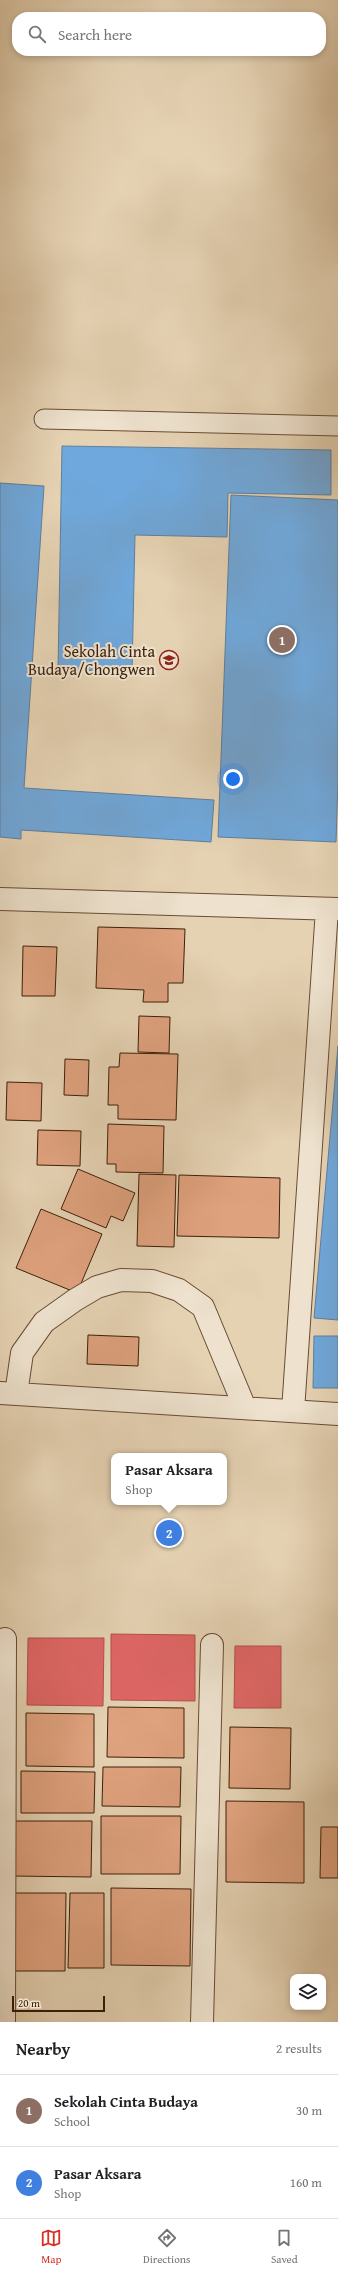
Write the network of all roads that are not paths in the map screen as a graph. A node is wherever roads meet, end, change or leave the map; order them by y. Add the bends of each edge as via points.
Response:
1 (44, 419) dead end
2 (338, 426) edge
3 (0, 899) edge
4 (333, 909) edge
5 (8, 1394) edge
6 (246, 1408) junction
7 (293, 1411) junction
8 (338, 1414) edge
9 (5, 1640) dead end
10 (212, 1645) dead end
11 (4, 2022) edge
12 (202, 2022) edge

1 - 2 lane
3 - 4 street
4 - 7 street
5 - 6 street
5 - 6 street via 22,1353 44,1322 98,1287 121,1280 152,1282 179,1290 202,1307
6 - 7 street
7 - 8 street
9 - 11 street
10 - 12 street

